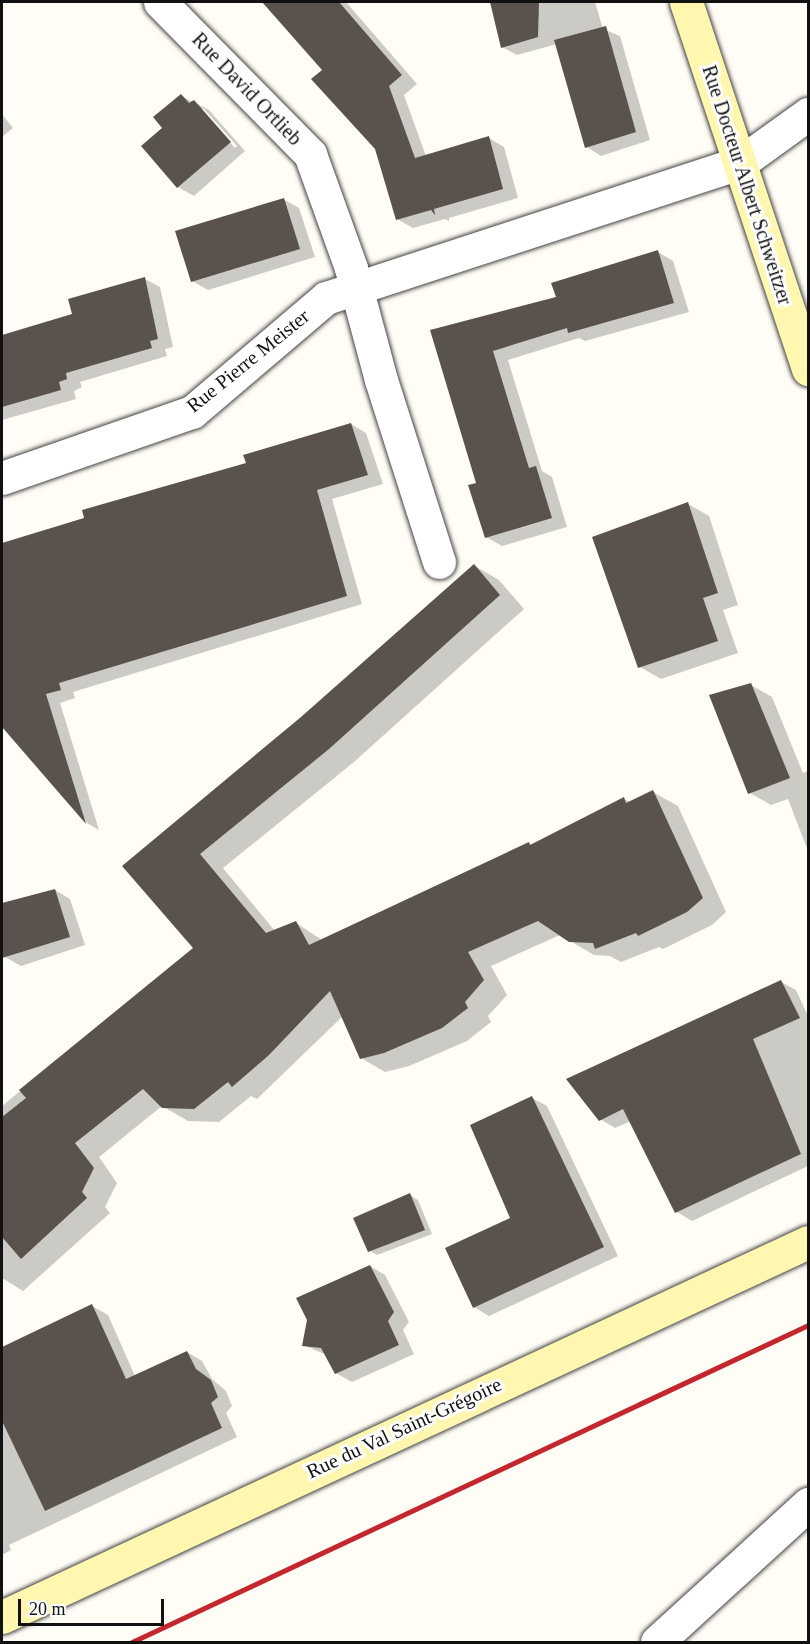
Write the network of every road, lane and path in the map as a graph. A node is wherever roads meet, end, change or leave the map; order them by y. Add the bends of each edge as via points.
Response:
1 (160, 2) edge
2 (686, 2) edge
3 (808, 114) edge
4 (740, 163) junction
5 (357, 288) junction
6 (808, 369) edge
7 (2, 478) edge
8 (439, 562) dead end
9 (808, 1242) edge
10 (808, 1504) edge
11 (2, 1617) edge
12 (657, 1642) edge

1 - 5 street, Rue David Ortlieb via 310,154
2 - 4 street, Rue Docteur Albert Schweitzer
3 - 4 street, Rue Pierre Meister
4 - 5 street, Rue Pierre Meister
4 - 6 street, Rue Docteur Albert Schweitzer
5 - 7 street, Rue Pierre Meister via 326,298 192,412
5 - 8 street
9 - 11 street, Rue du Val Saint-Grégoire
10 - 12 street

